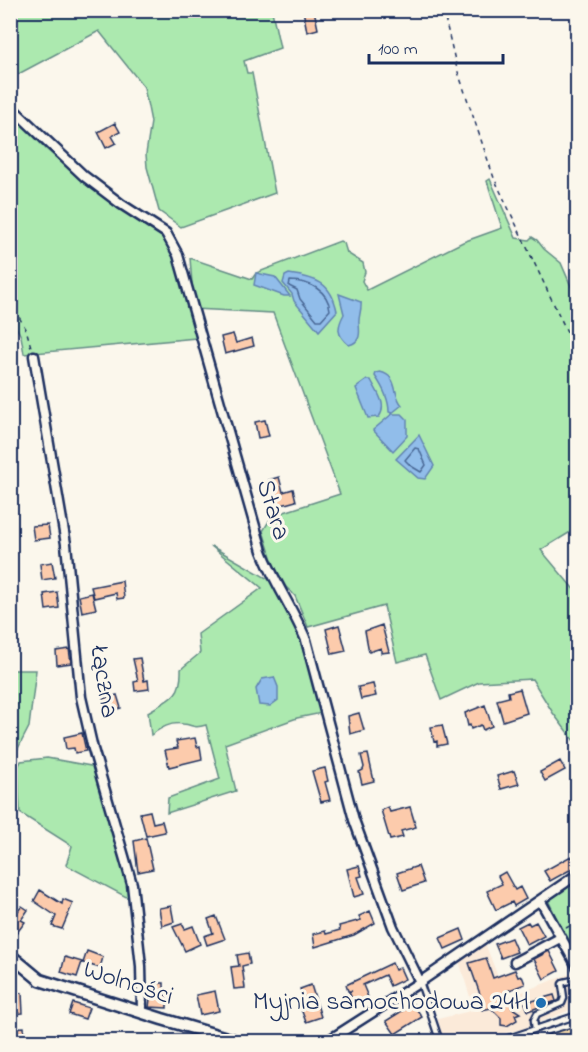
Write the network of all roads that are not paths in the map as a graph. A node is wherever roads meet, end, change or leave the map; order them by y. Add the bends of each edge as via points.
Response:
1 (10, 106) edge
2 (34, 356) road end
3 (578, 874) edge
4 (540, 900) junction
5 (559, 935) junction
6 (10, 955) edge
7 (515, 962) dead end
8 (578, 968) edge
9 (578, 979) edge
10 (420, 982) junction
11 (142, 1011) junction
12 (578, 1015) edge
13 (535, 1029) junction
14 (578, 1034) edge
15 (240, 1041) edge
16 (326, 1041) edge
17 (440, 1041) edge
18 (497, 1041) edge
19 (551, 1041) edge

1 - 10 street, Stara via 84,176 166,233 180,259 262,551 306,640 354,820 393,927
2 - 11 street, Łączna via 66,544 81,697 132,884
3 - 4 street
4 - 5 street
4 - 10 street
5 - 7 street
5 - 8 street
6 - 11 street, Wolności via 40,980
9 - 13 lane via 562,984 562,1003 537,1014
10 - 16 street
10 - 17 lane
11 - 15 street, Wolności
12 - 13 lane
13 - 18 lane
14 - 19 main road

